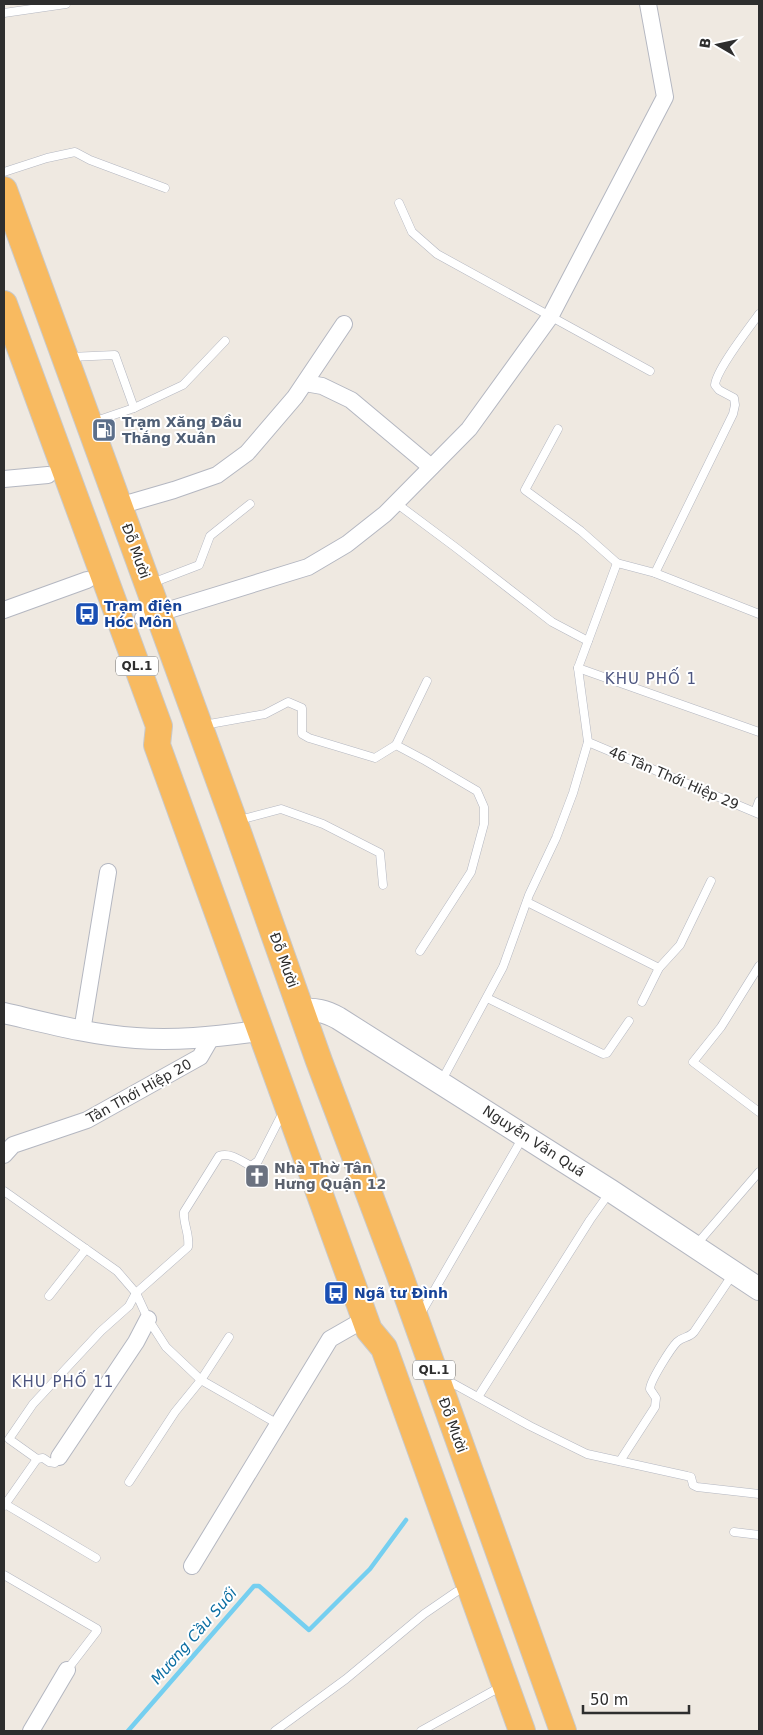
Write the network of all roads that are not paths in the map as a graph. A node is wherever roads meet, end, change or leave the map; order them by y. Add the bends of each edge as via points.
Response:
1 (66, 4) edge
2 (648, 4) edge
3 (4, 13) edge
4 (4, 172) edge
5 (165, 188) dead end
6 (4, 190) edge
7 (399, 203) dead end
8 (4, 236) edge
9 (4, 304) edge
10 (759, 314) edge
11 (550, 317) junction
12 (344, 324) dead end
13 (225, 341) dead end
14 (4, 353) edge
15 (65, 357) junction
16 (650, 371) dead end
17 (305, 383) junction
18 (134, 408) junction
19 (89, 424) junction
20 (558, 429) dead end
21 (432, 467) junction
22 (48, 475) junction
23 (4, 479) edge
24 (396, 503) junction
25 (250, 504) dead end
26 (119, 506) junction
27 (617, 563) junction
28 (655, 573) junction
29 (87, 580) junction
30 (148, 585) junction
31 (759, 604) edge
32 (4, 610) edge
33 (758, 614) edge
34 (151, 616) junction
35 (588, 641) junction
36 (578, 668) junction
37 (427, 681) dead end
38 (200, 726) junction
39 (759, 732) edge
40 (588, 742) junction
41 (396, 745) junction
42 (759, 801) edge
43 (757, 813) edge
44 (234, 821) junction
45 (108, 872) dead end
46 (711, 881) dead end
47 (383, 885) dead end
48 (526, 902) junction
49 (420, 951) dead end
50 (759, 966) edge
51 (659, 968) junction
52 (487, 998) junction
53 (642, 1002) dead end
54 (298, 1012) junction
55 (4, 1013) edge
56 (629, 1021) dead end
57 (82, 1030) junction
58 (256, 1031) junction
59 (211, 1038) junction
60 (441, 1082) junction
61 (285, 1112) junction
62 (759, 1112) edge
63 (524, 1135) junction
64 (4, 1155) edge
65 (759, 1172) edge
66 (4, 1191) edge
67 (611, 1191) junction
68 (695, 1246) junction
69 (86, 1249) junction
70 (734, 1272) junction
71 (759, 1289) edge
72 (136, 1293) junction
73 (49, 1296) dead end
74 (148, 1319) junction
75 (416, 1322) junction
76 (358, 1323) junction
77 (229, 1337) dead end
78 (435, 1373) junction
79 (201, 1380) junction
80 (478, 1397) junction
81 (278, 1424) junction
82 (59, 1457) joint
83 (37, 1459) junction
84 (620, 1461) junction
85 (129, 1482) dead end
86 (759, 1494) edge
87 (4, 1505) edge
88 (734, 1532) dead end
89 (759, 1535) edge
90 (96, 1558) dead end
91 (192, 1566) dead end
92 (4, 1575) edge
93 (456, 1592) junction
94 (67, 1670) joint
95 (498, 1688) junction
96 (31, 1731) edge
97 (275, 1731) edge
98 (421, 1731) edge
99 (506, 1731) edge
100 (522, 1731) edge
101 (548, 1731) edge
102 (563, 1731) edge

1 - 3 lane
2 - 11 street via 665,97
4 - 5 lane via 75,152
6 - 15 highway, Đỗ Mười / QL.1
7 - 11 lane via 412,232 437,254
8 - 34 highway, Đỗ Mười / QL.1
9 - 58 highway, QL.1 via 159,726 157,745
10 - 28 lane via 716,380 719,390 734,398 733,414
11 - 16 lane
11 - 21 street via 469,429
12 - 17 street
13 - 18 lane via 183,385
14 - 22 highway, QL.1
15 - 18 lane via 115,355
15 - 19 highway, Đỗ Mười / QL.1
17 - 21 street via 322,386 351,400
17 - 26 street via 247,454 218,475
18 - 19 lane
19 - 26 highway, Đỗ Mười / QL.1
20 - 27 lane via 525,490 582,531
21 - 24 street
22 - 23 street
22 - 29 highway, QL.1
24 - 34 street via 347,544 308,567
24 - 35 lane via 552,622
25 - 30 lane via 210,536 199,565
26 - 30 highway, Đỗ Mười / QL.1
27 - 28 lane
27 - 35 lane
28 - 33 lane
29 - 32 street
29 - 58 highway, QL.1
30 - 34 highway, Đỗ Mười / QL.1
31 - 33 lane
34 - 38 highway, Đỗ Mười / QL.1
34 - 54 highway, Đỗ Mười / QL.1 via 179,713 193,733
35 - 36 lane
36 - 39 lane
36 - 40 lane
37 - 41 lane
38 - 41 lane via 265,714 288,702 302,708 302,734 309,738 375,758
38 - 44 highway, Đỗ Mười / QL.1
40 - 43 lane, 46 Tân Thới Hiệp 29
40 - 48 lane via 556,838
41 - 49 lane via 477,791 484,807 484,824 471,872
42 - 43 lane
44 - 47 lane via 282,809 323,824 380,852
44 - 54 highway, Đỗ Mười / QL.1
45 - 57 street
46 - 51 lane via 680,945
48 - 51 lane
48 - 52 lane via 503,967
50 - 62 lane via 721,1027 693,1062
51 - 53 lane
52 - 56 lane via 602,1054 611,1048
52 - 60 lane
54 - 60 main road, Nguyễn Văn Quá via 324,1011
54 - 75 highway, Đỗ Mười / QL.1
54 - 101 highway, Đỗ Mười / QL.1 via 315,1071 409,1320 407,1344
55 - 57 street
57 - 59 street via 136,1038
58 - 59 street
58 - 61 highway, QL.1
59 - 64 street, Tân Thới Hiệp 20 via 200,1057 87,1120 13,1145
60 - 63 main road, Nguyễn Văn Quá
61 - 72 lane via 254,1165 231,1156 219,1156 184,1212 188,1247
61 - 76 highway, QL.1
61 - 95 highway, QL.1 via 369,1330 384,1348
63 - 67 main road, Nguyễn Văn Quá
63 - 75 lane
65 - 68 lane
66 - 69 lane
67 - 68 main road, Nguyễn Văn Quá
67 - 80 lane
68 - 70 main road, Nguyễn Văn Quá
69 - 72 lane via 117,1271
69 - 73 lane
70 - 71 main road, Nguyễn Văn Quá
70 - 84 lane via 691,1336 677,1342 651,1382 655,1406
72 - 74 lane
72 - 83 lane via 129,1306 101,1330 33,1404 9,1440
74 - 79 lane via 166,1347
74 - 82 street
75 - 78 highway, Đỗ Mười / QL.1
76 - 81 street via 330,1340
76 - 93 highway, QL.1
77 - 79 lane
78 - 80 lane
78 - 102 highway, Đỗ Mười / QL.1
79 - 81 lane
79 - 85 lane via 174,1412
80 - 84 lane via 587,1454
81 - 91 street
82 - 83 lane via 55,1463
83 - 87 lane
84 - 86 lane via 690,1477 697,1487
87 - 90 lane
88 - 89 lane
92 - 94 lane via 97,1629
93 - 95 highway, QL.1
93 - 97 lane
94 - 96 street
95 - 98 lane
95 - 99 highway, QL.1
95 - 100 highway, QL.1

